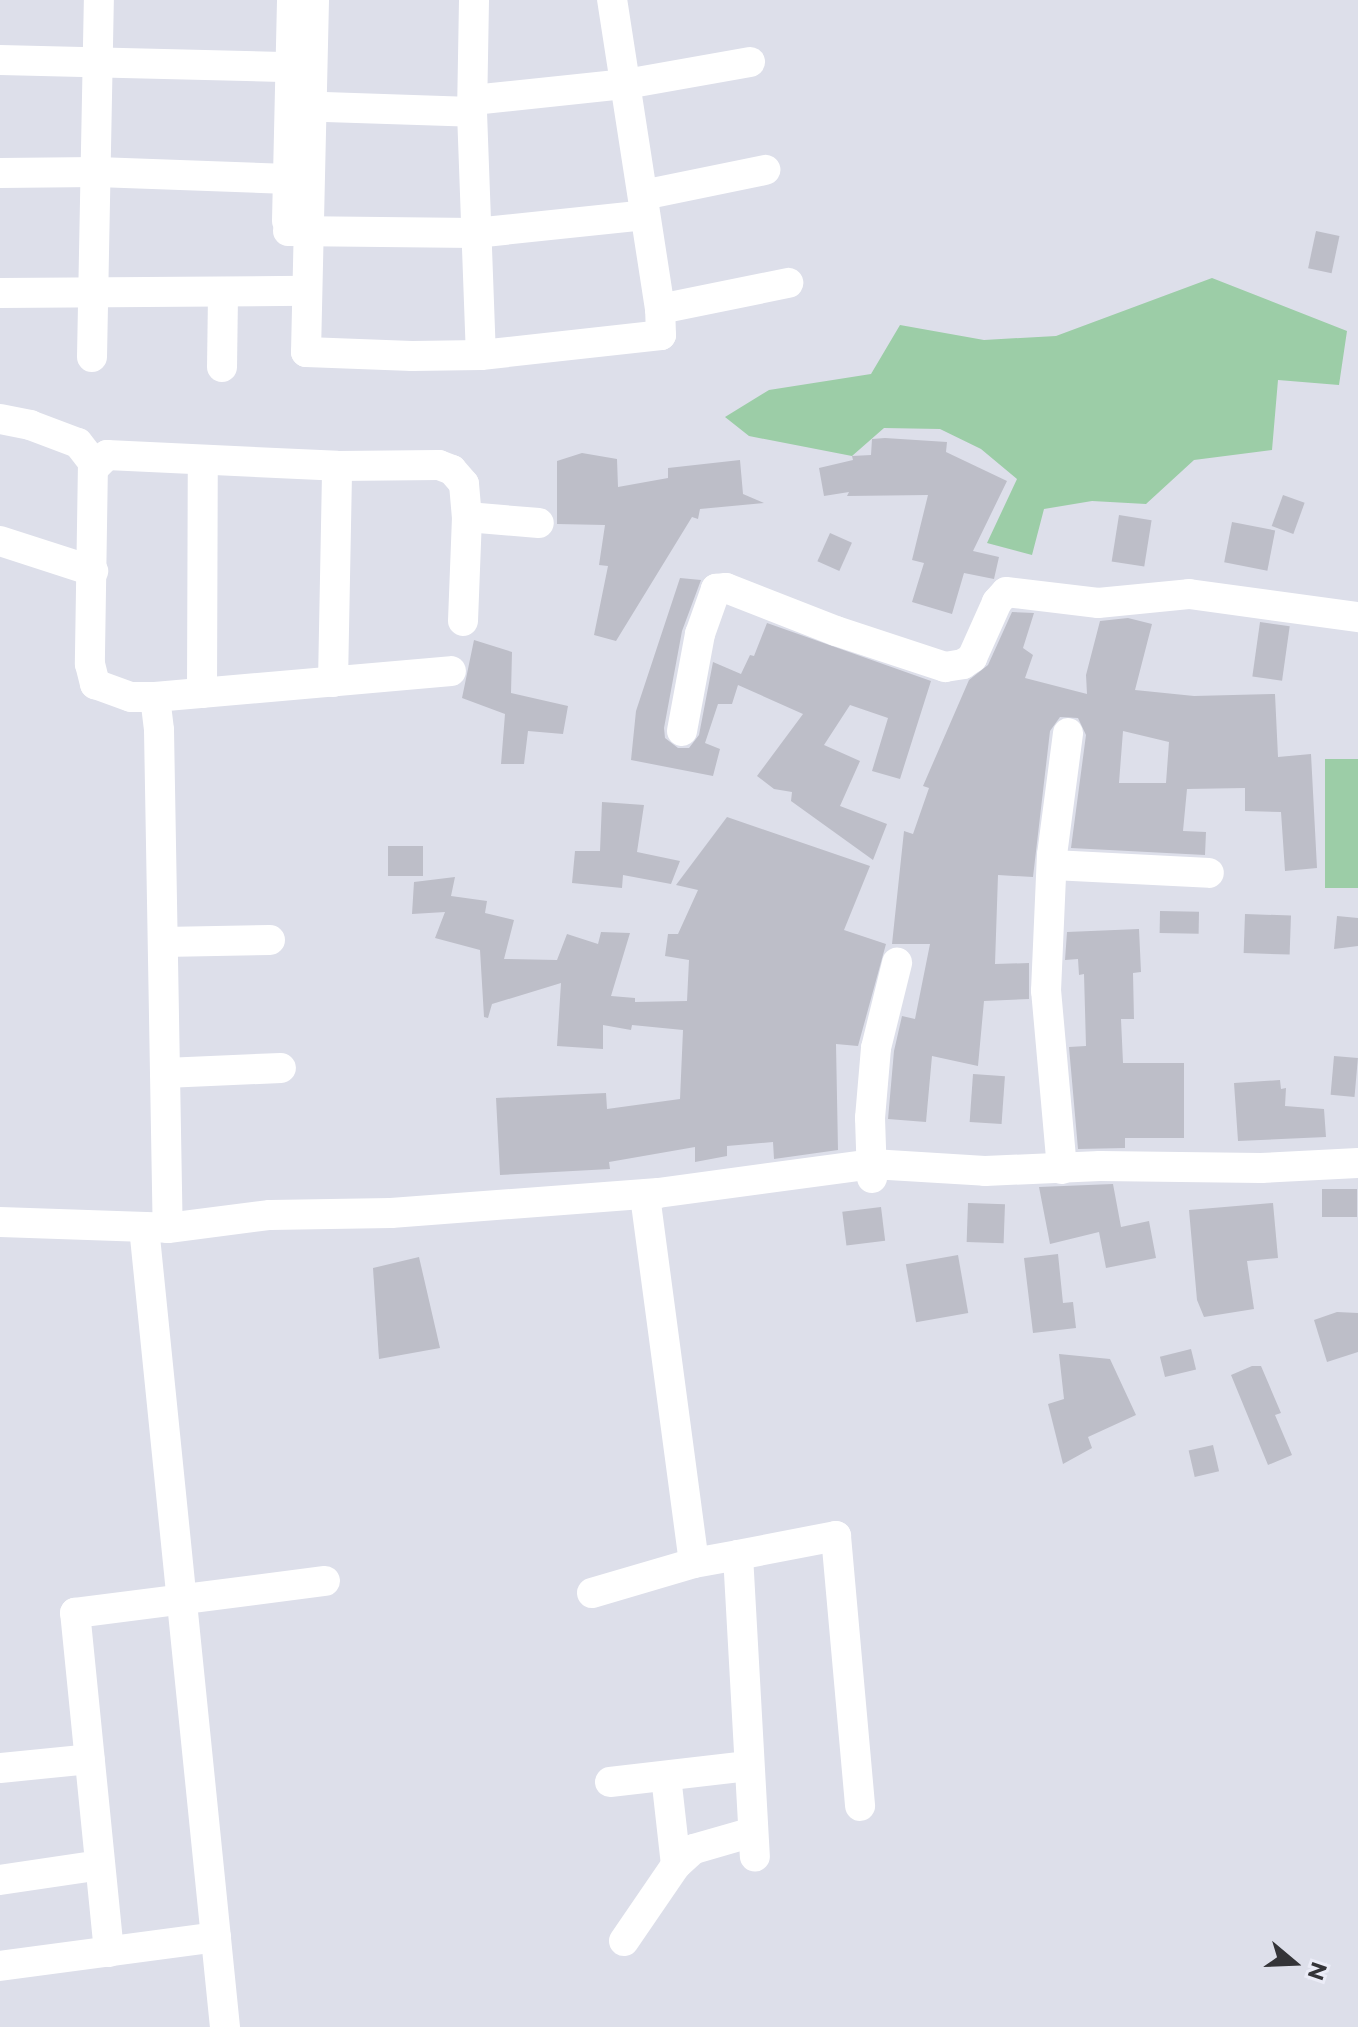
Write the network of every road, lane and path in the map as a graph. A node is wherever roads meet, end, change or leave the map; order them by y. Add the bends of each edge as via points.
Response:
1 (99, 0) edge
2 (292, 0) edge
3 (314, 0) edge
4 (474, 0) edge
5 (612, 0) edge
6 (0, 60) edge
7 (98, 61) junction
8 (750, 62) dead end
9 (292, 67) junction
10 (626, 84) junction
11 (302, 106) junction
12 (473, 106) junction
13 (765, 170) dead end
14 (97, 172) junction
15 (0, 173) edge
16 (289, 179) junction
17 (644, 205) junction
18 (298, 231) junction
19 (475, 233) junction
20 (788, 283) dead end
21 (91, 290) junction
22 (296, 291) junction
23 (223, 292) junction
24 (0, 293) edge
25 (660, 309) junction
26 (481, 355) junction
27 (92, 357) dead end
28 (222, 367) dead end
29 (0, 419) edge
30 (203, 460) junction
31 (337, 466) junction
32 (95, 467) junction
33 (467, 517) junction
34 (539, 523) dead end
35 (0, 541) edge
36 (93, 571) junction
37 (1358, 617) edge
38 (463, 621) dead end
39 (451, 671) dead end
40 (333, 682) junction
41 (202, 693) junction
42 (155, 697) junction
43 (682, 731) dead end
44 (1068, 733) dead end
45 (1053, 865) junction
46 (1209, 873) dead end
47 (270, 940) dead end
48 (163, 942) junction
49 (897, 963) dead end
50 (281, 1068) dead end
51 (165, 1073) junction
52 (1358, 1163) edge
53 (1062, 1169) junction
54 (872, 1171) junction
55 (645, 1194) junction
56 (0, 1222) edge
57 (156, 1228) junction
58 (738, 1555) junction
59 (694, 1563) junction
60 (325, 1581) dead end
61 (592, 1593) dead end
62 (181, 1599) junction
63 (90, 1759) junction
64 (748, 1766) junction
65 (0, 1768) edge
66 (666, 1776) junction
67 (610, 1782) dead end
68 (860, 1806) dead end
69 (100, 1865) junction
70 (676, 1865) junction
71 (0, 1880) edge
72 (216, 1937) junction
73 (624, 1941) dead end
74 (109, 1952) junction
75 (0, 1966) edge
76 (225, 2027) edge

1 - 7 street
2 - 9 street
3 - 11 street
4 - 12 street
5 - 10 street
6 - 7 street
7 - 9 street
7 - 14 street
8 - 10 street
9 - 11 street
10 - 12 street
10 - 17 street
11 - 12 street
11 - 16 street
11 - 18 street
12 - 19 street
13 - 17 street
14 - 15 street
14 - 16 street
14 - 21 street
16 - 18 street
17 - 19 street
17 - 25 street
18 - 19 street
18 - 22 street
19 - 26 street
20 - 25 street
21 - 23 street
21 - 24 street
21 - 27 street
22 - 23 street
22 - 26 street via 306,352
23 - 28 street
25 - 26 street via 661,335
29 - 32 street via 78,443
30 - 31 street
30 - 32 street via 107,455
30 - 41 street
31 - 33 street via 439,465 452,470 464,484
31 - 40 street
32 - 36 street
33 - 34 street
33 - 38 street
35 - 36 street
36 - 42 street via 90,664 95,684 131,697
37 - 43 street via 1189,594 1098,603 1006,592 972,658 945,667 726,588 716,589 700,634
39 - 40 street
40 - 41 street
41 - 42 street
42 - 48 street
44 - 45 street
45 - 46 street
45 - 53 street via 1046,991
47 - 48 street
48 - 51 street
49 - 54 street via 876,1048
50 - 51 street
51 - 57 street
52 - 53 street
53 - 54 street
54 - 55 street via 828,1168 751,1183
55 - 57 street via 391,1213 270,1215
55 - 59 street
56 - 57 street
57 - 62 street
58 - 59 street
58 - 64 street
58 - 68 street via 836,1536
59 - 61 street
60 - 62 street
62 - 63 street via 75,1613
62 - 72 street
63 - 65 street
63 - 69 street
64 - 66 street
64 - 70 street via 754,1845 694,1849
66 - 67 street
66 - 70 street
69 - 71 street
69 - 74 street
70 - 73 street
72 - 74 street
72 - 76 street
74 - 75 street

